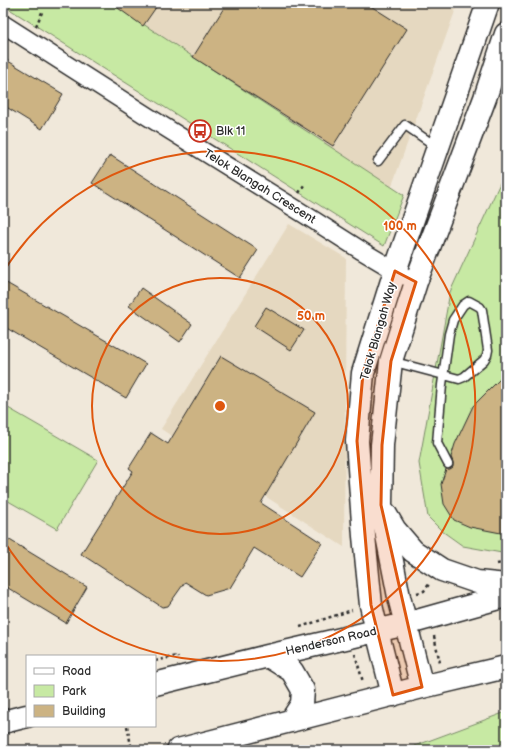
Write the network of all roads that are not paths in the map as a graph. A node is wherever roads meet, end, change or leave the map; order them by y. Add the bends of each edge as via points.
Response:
1 (488, 3) edge
2 (3, 24) edge
3 (506, 34) edge
4 (438, 147) junction
5 (378, 161) dead end
6 (395, 271) junction
7 (416, 282) junction
8 (391, 361) junction
9 (444, 375) junction
10 (448, 464) dead end
11 (381, 505) junction
12 (506, 585) edge
13 (506, 596) edge
14 (406, 624) junction
15 (377, 631) junction
16 (268, 656) junction
17 (506, 667) edge
18 (156, 684) edge
19 (422, 687) junction
20 (393, 695) junction
21 (26, 716) edge
22 (291, 721) junction
23 (3, 722) edge
24 (178, 750) edge

1 - 4 main road, Telok Blangah Way
2 - 6 street, Telok Blangah Crescent
3 - 7 main road, Telok Blangah Way via 485,98
4 - 5 lane via 405,125
4 - 6 main road, Telok Blangah Way
6 - 7 street, Telok Blangah Crescent
6 - 15 main road, Telok Blangah Way via 363,373 357,441 371,605
7 - 8 main road, Telok Blangah Way
8 - 9 lane
8 - 11 main road, Telok Blangah Way via 382,445
9 - 9 lane via 453,320 468,301 480,307 483,313 487,355 461,379
9 - 10 lane via 437,443
11 - 12 main road via 395,530 413,550 442,570 477,582
11 - 14 main road, Telok Blangah Way
13 - 14 main road, Henderson Road
14 - 15 main road, Henderson Road
14 - 19 main road, Telok Blangah Way
15 - 16 main road, Henderson Road
15 - 20 main road, Telok Blangah Way
16 - 18 main road, Henderson Road
16 - 22 main road via 292,671 303,690 302,704
17 - 19 main road
19 - 20 main road
20 - 22 main road
21 - 23 main road
22 - 24 main road

